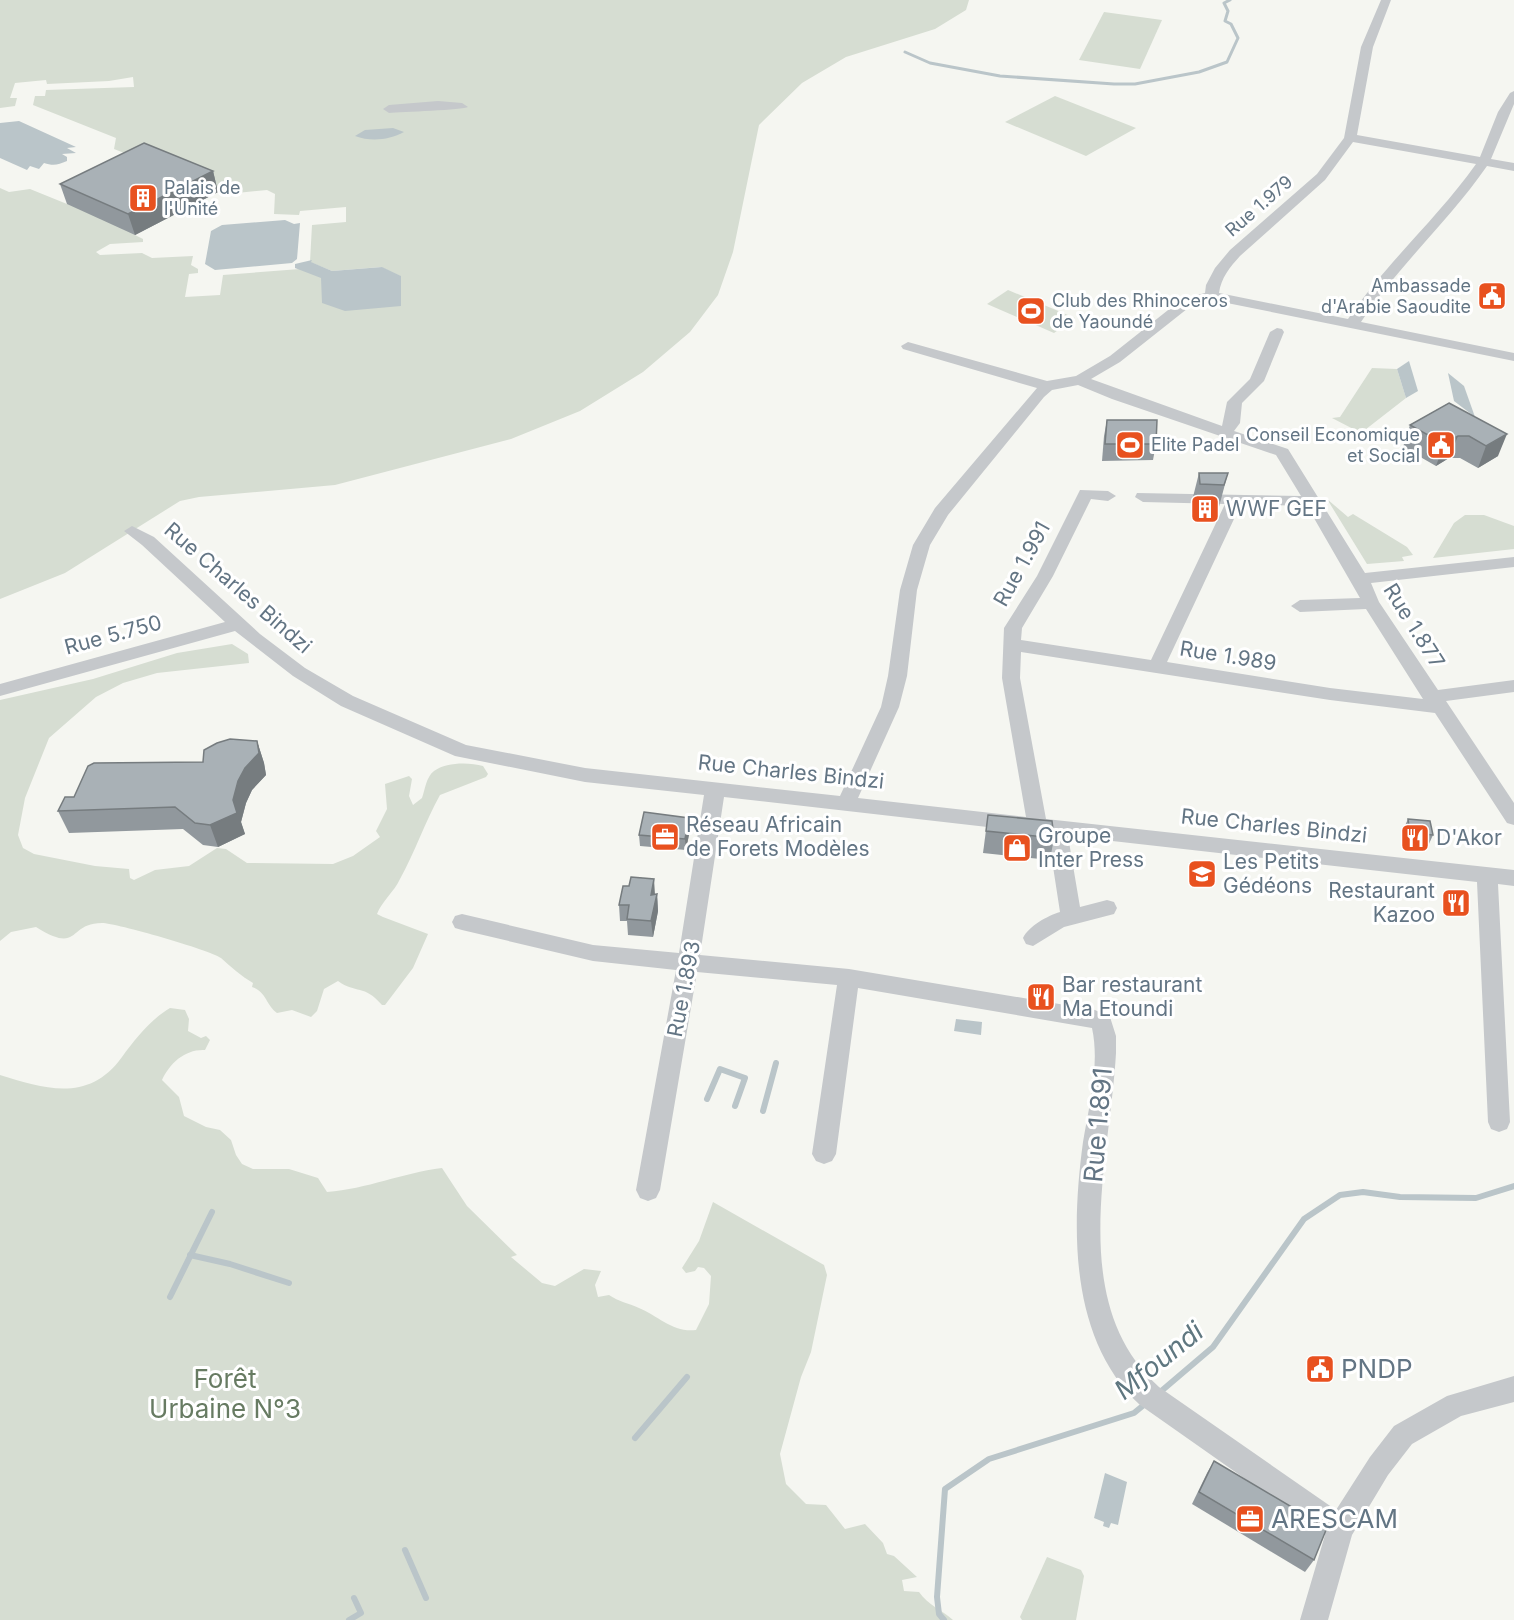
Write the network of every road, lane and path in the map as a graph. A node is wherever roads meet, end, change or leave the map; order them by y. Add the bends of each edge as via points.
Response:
1 (1386, 0) edge
2 (1514, 95) edge
3 (462, 107) dead end
4 (389, 109) dead end
5 (1350, 138) junction
6 (1483, 164) junction
7 (1514, 167) edge
8 (1212, 296) junction
9 (1353, 323) junction
10 (1277, 332) dead end
11 (908, 346) dead end
12 (1514, 357) edge
13 (1080, 380) junction
14 (1047, 386) junction
15 (1226, 431) junction
16 (1108, 496) dead end
17 (1143, 497) dead end
18 (1235, 500) junction
19 (1313, 501) junction
20 (132, 531) dead end
21 (1514, 562) edge
22 (1360, 579) junction
23 (1371, 603) junction
24 (1300, 606) dead end
25 (237, 624) junction
26 (1011, 644) junction
27 (1156, 668) junction
28 (1514, 686) edge
29 (0, 690) edge
30 (1435, 702) junction
31 (715, 788) junction
32 (846, 802) junction
33 (1514, 818) edge
34 (1037, 824) junction
35 (1058, 826) junction
36 (1487, 874) junction
37 (1514, 878) edge
38 (1107, 908) dead end
39 (1071, 916) junction
40 (462, 922) dead end
41 (1033, 938) dead end
42 (690, 961) junction
43 (849, 978) junction
44 (1499, 1122) dead end
45 (825, 1154) dead end
46 (648, 1190) dead end
47 (1514, 1389) edge
48 (1340, 1529) junction
49 (1314, 1620) edge

1 - 5 street, Rue 1.979 via 1367,46
2 - 6 street via 1495,129
3 - 4 street
5 - 6 street
5 - 8 street, Rue 1.979 via 1322,177 1235,253 1222,268
6 - 7 street
6 - 9 street via 1455,201 1399,260
8 - 9 street
8 - 13 street via 1188,302 1115,359
9 - 12 street
10 - 15 street via 1257,381 1235,402 1232,423
11 - 14 street
13 - 14 street
13 - 15 street via 1116,396
14 - 32 street via 941,512 917,555 908,587 894,694
15 - 19 street via 1282,452
16 - 26 street, Rue 1.991 via 1086,493 1045,576 1013,628
17 - 18 street
18 - 19 street
18 - 27 street
19 - 22 street
20 - 25 street, Rue Charles Bindzi via 148,541
21 - 22 street, Rue 1.877
22 - 23 street, Rue 1.877
23 - 24 street
23 - 30 street, Rue 1.877
25 - 29 street, Rue 5.750
25 - 31 street, Rue Charles Bindzi via 299,672 347,701 462,751 585,775
26 - 27 street, Rue 1.989
26 - 34 street, Rue 1.991 via 1011,678
27 - 30 street, Rue 1.989
28 - 30 street, Rue 1.877
30 - 33 street
31 - 32 street, Rue Charles Bindzi
31 - 42 street, Rue 1.893
32 - 34 street, Rue Charles Bindzi
34 - 35 street, Rue Charles Bindzi
35 - 36 street, Rue Charles Bindzi
35 - 39 street
36 - 37 street, Rue Charles Bindzi
36 - 44 street
38 - 39 street
39 - 41 street
40 - 42 street, Rue 1.891 via 593,952
42 - 43 street, Rue 1.891
42 - 46 street, Rue 1.893
43 - 45 street
43 - 48 street, Rue 1.891 via 1095,1018 1102,1023 1103,1072 1092,1167 1091,1276 1104,1330 1132,1380
47 - 48 street via 1456,1405 1403,1435
48 - 49 street

